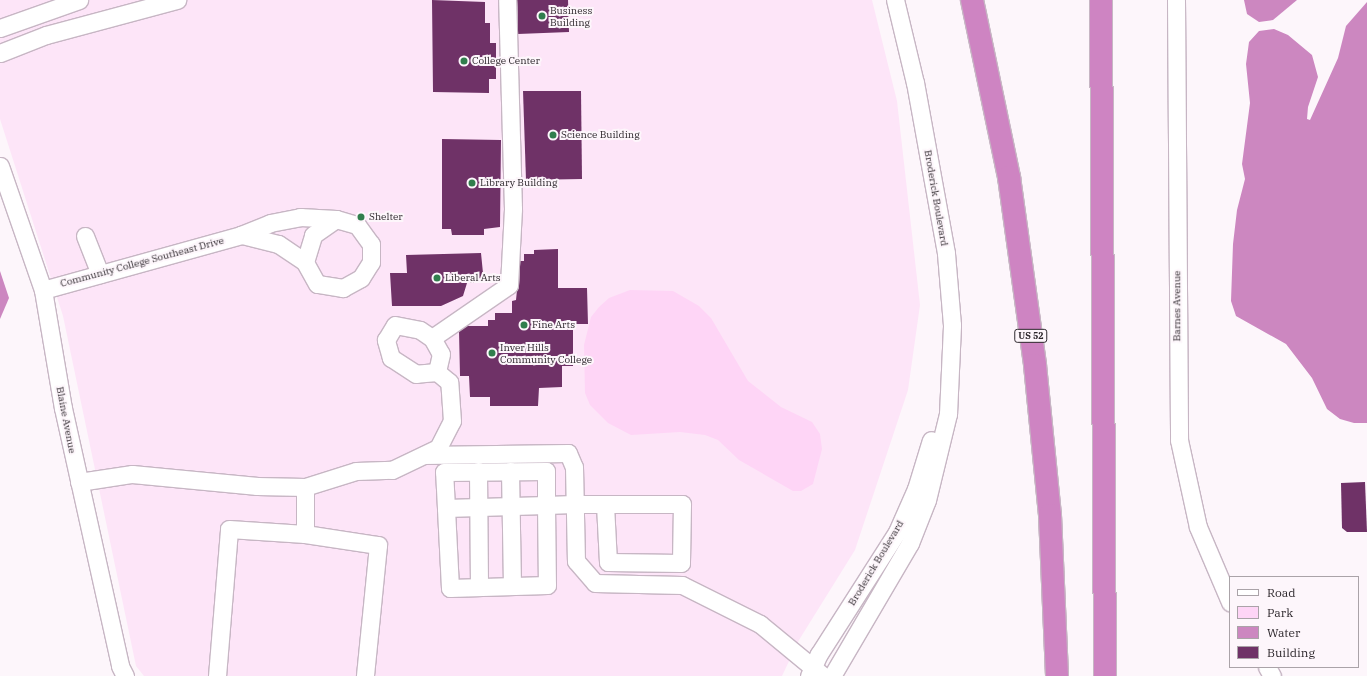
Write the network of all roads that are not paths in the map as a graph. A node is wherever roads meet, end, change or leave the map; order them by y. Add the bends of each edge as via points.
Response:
1 (79, 0) edge
2 (177, 0) edge
3 (507, 0) edge
4 (895, 0) edge
5 (972, 0) edge
6 (1101, 0) edge
7 (1176, 0) edge
8 (0, 28) edge
9 (0, 53) edge
10 (0, 166) edge
11 (336, 219) junction
12 (242, 235) junction
13 (85, 236) dead end
14 (305, 262) junction
15 (100, 274) junction
16 (43, 290) junction
17 (432, 338) junction
18 (437, 372) junction
19 (947, 399) junction
20 (424, 455) junction
21 (478, 471) junction
22 (510, 471) junction
23 (79, 482) junction
24 (305, 487) junction
25 (574, 504) junction
26 (605, 504) junction
27 (546, 505) junction
28 (511, 506) junction
29 (478, 507) junction
30 (446, 508) junction
31 (305, 534) junction
32 (512, 586) junction
33 (479, 588) junction
34 (1229, 600) edge
35 (814, 674) edge
36 (125, 676) edge
37 (217, 676) edge
38 (365, 676) edge
39 (832, 676) edge
40 (1057, 676) edge
41 (1105, 676) edge

1 - 8 street
2 - 9 street via 46,35
3 - 17 street via 513,209 509,285
4 - 19 street, Broderick Boulevard via 915,83 946,253 952,325
5 - 40 highway, US 52 via 1009,177 1035,365 1050,515
6 - 41 highway
7 - 34 street, Barnes Avenue via 1179,440 1198,527
10 - 16 street, Blaine Avenue
11 - 12 street, Community College Southeast Drive via 300,217 270,223
11 - 14 street via 312,235
11 - 14 street, Community College Southeast Drive via 357,225 371,244 371,262 362,278 343,288 317,284
12 - 14 street, Community College Southeast Drive via 278,244
12 - 15 street, Community College Southeast Drive
13 - 15 street
15 - 16 street, Community College Southeast Drive
16 - 23 street, Blaine Avenue via 63,408
17 - 18 street via 441,354
17 - 18 street via 420,330 395,325 386,340 391,358 416,374
18 - 20 street via 449,382 452,422 438,448
19 - 35 street, Broderick Boulevard via 941,408 916,489 897,532
19 - 39 street, Broderick Boulevard via 948,414 921,519 910,543
20 - 24 street via 392,470 356,471
20 - 25 street via 568,452 574,467
21 - 22 street
21 - 29 street
21 - 30 street via 444,472
22 - 27 street via 546,471
22 - 28 street
23 - 24 street via 132,474 257,486
23 - 36 street, Blaine Avenue via 120,666
24 - 31 street
25 - 26 street
25 - 27 street
25 - 35 street via 576,561 595,583 682,585 760,624
26 - 26 street via 682,504 681,563 608,562
27 - 28 street
27 - 32 street via 547,585
28 - 29 street
28 - 32 street
29 - 30 street
29 - 33 street
30 - 33 street via 450,588
31 - 37 street via 229,529
31 - 38 street via 378,545
32 - 33 street

